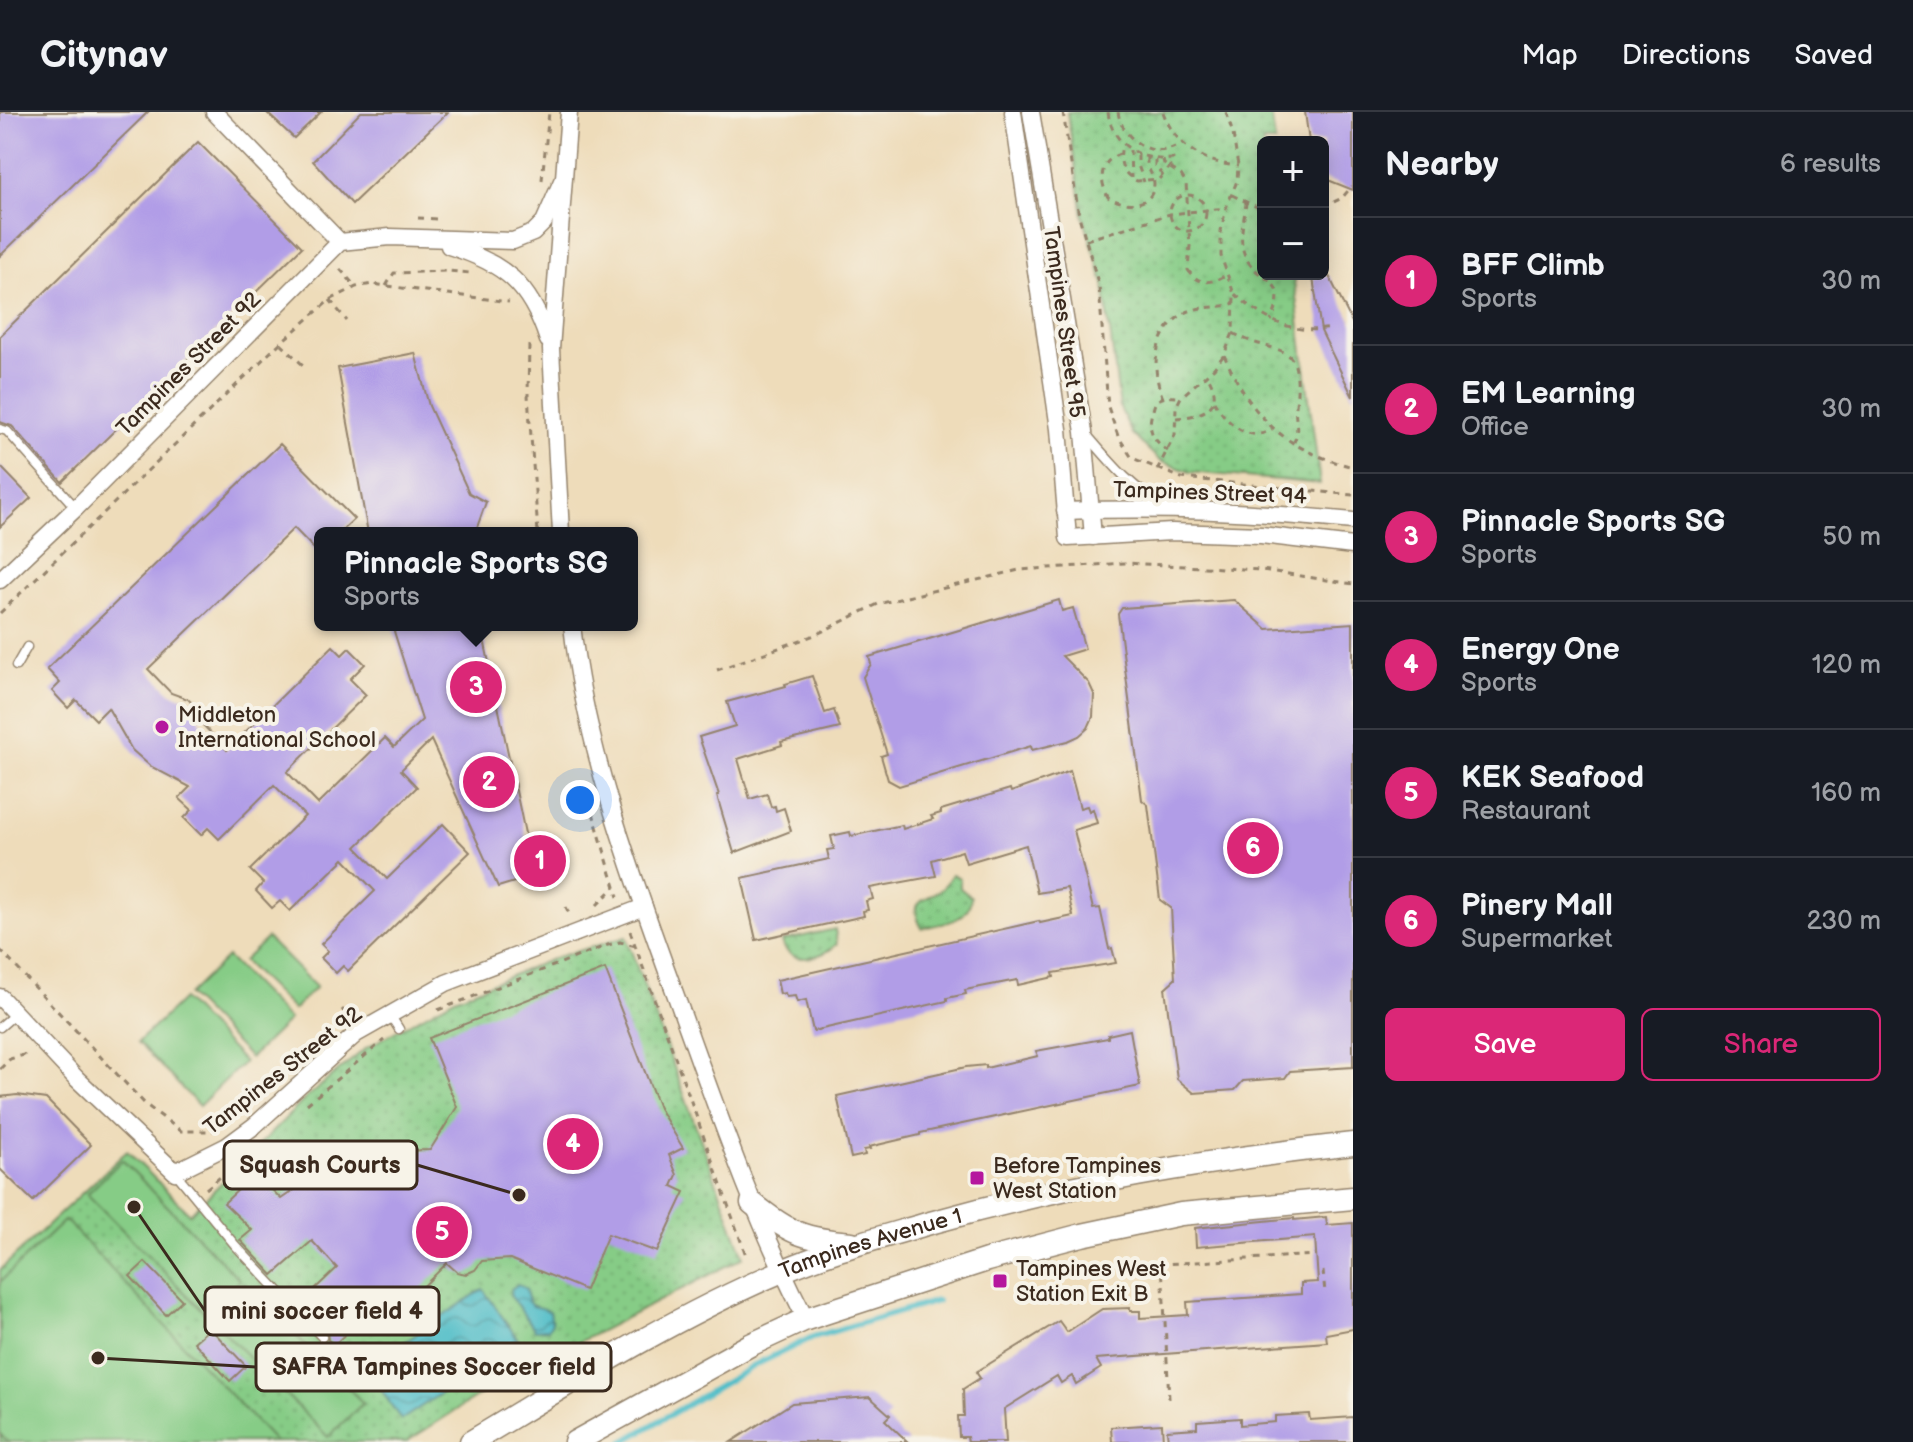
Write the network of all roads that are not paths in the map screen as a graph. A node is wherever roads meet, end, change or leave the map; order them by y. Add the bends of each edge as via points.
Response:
1 (214, 112) edge
2 (569, 112) edge
3 (1013, 112) edge
4 (1031, 112) edge
5 (562, 181) junction
6 (433, 240) junction
7 (340, 242) junction
8 (551, 349) junction
9 (0, 429) edge
10 (1084, 432) junction
11 (76, 508) junction
12 (1169, 508) junction
13 (1089, 510) junction
14 (1065, 511) junction
15 (1353, 521) edge
16 (561, 527) edge
17 (1093, 537) junction
18 (1068, 538) joint
19 (1353, 546) edge
20 (0, 580) edge
21 (573, 631) edge
22 (27, 647) dead end
23 (16, 666) dead end
24 (644, 907) junction
25 (0, 997) edge
26 (15, 1014) junction
27 (0, 1027) edge
28 (1353, 1144) edge
29 (175, 1172) junction
30 (1353, 1198) edge
31 (752, 1203) junction
32 (859, 1243) junction
33 (782, 1271) junction
34 (806, 1319) junction
35 (322, 1337) dead end
36 (471, 1442) edge
37 (575, 1442) edge

1 - 7 street
2 - 5 street
3 - 14 street, Tampines Street 95 via 1059,429
4 - 10 street, Tampines Street 95
5 - 6 street via 544,222 533,233 513,241
5 - 8 street
6 - 7 street
6 - 8 street via 499,265 534,303
7 - 11 street, Tampines Street 92
8 - 16 street
9 - 11 lane
10 - 12 lane via 1118,473
10 - 13 street, Tampines Street 95
11 - 20 street, Tampines Street 92
12 - 13 street, Tampines Street 94
12 - 15 street, Tampines Street 94
13 - 14 street, Tampines Street 94
13 - 17 street, Tampines Street 95
14 - 18 street, Tampines Street 95
17 - 18 street, Tampines Street 94
17 - 19 street, Tampines Street 94 via 1172,532 1261,535
21 - 24 street via 582,694
22 - 23 lane
24 - 29 street, Tampines Street 92 via 446,983 395,1022 356,1034 254,1126
24 - 31 street
25 - 26 street
26 - 27 lane
26 - 29 street
28 - 32 main road, Tampines Avenue 1 via 1132,1174
29 - 35 lane
30 - 34 main road via 1146,1220 987,1260
31 - 32 main road via 781,1227 804,1237
31 - 33 street
32 - 33 main road, Tampines Avenue 1
33 - 34 street
33 - 36 main road, Tampines Avenue 1 via 594,1368
34 - 37 main road

